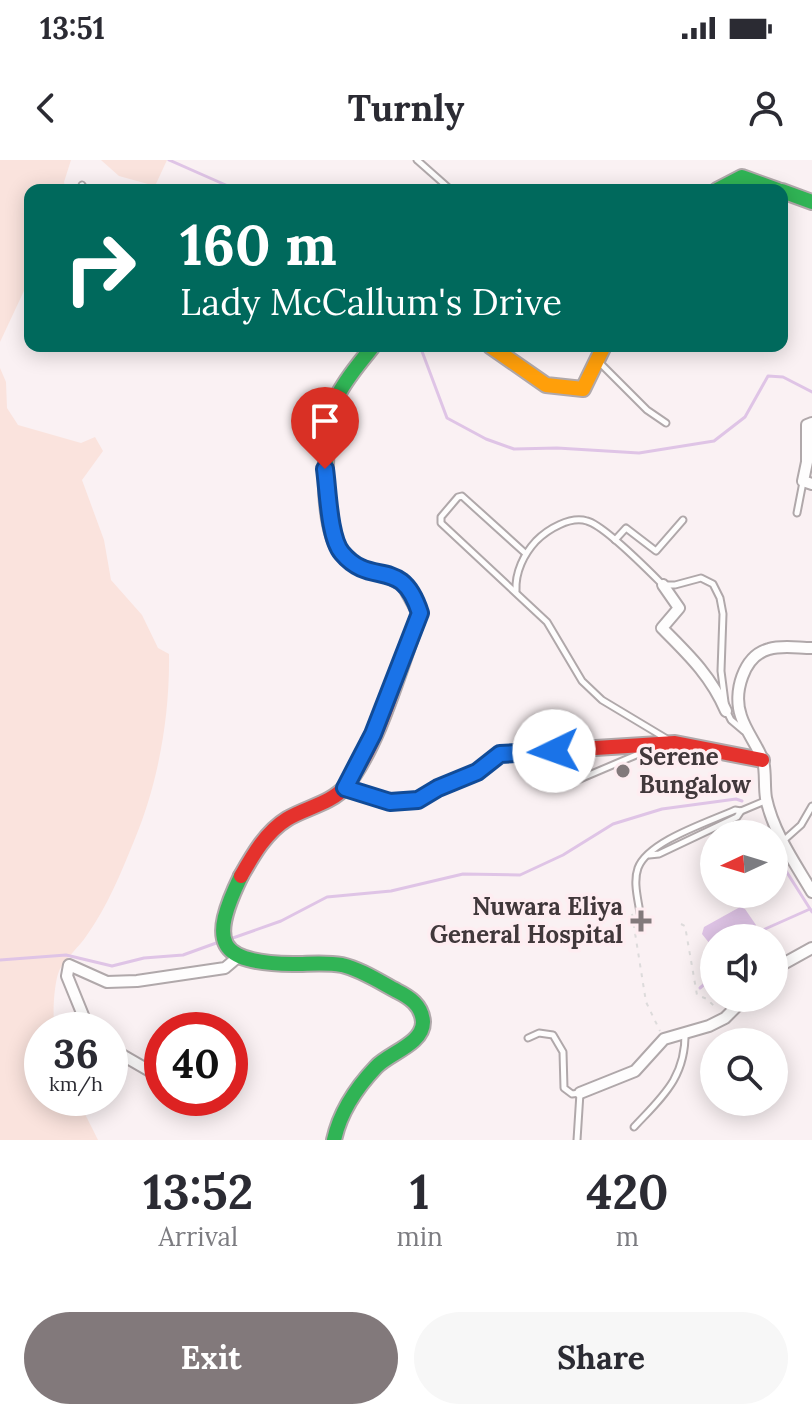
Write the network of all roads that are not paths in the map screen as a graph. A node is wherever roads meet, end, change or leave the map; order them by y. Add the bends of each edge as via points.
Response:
1 (417, 160) edge
2 (444, 184) edge
3 (729, 184) edge
4 (761, 184) edge
5 (788, 194) edge
6 (812, 202) edge
7 (369, 352) edge
8 (499, 352) edge
9 (601, 352) edge
10 (604, 352) edge
11 (666, 423) dead end
12 (812, 423) edge
13 (808, 483) edge
14 (797, 513) dead end
15 (683, 520) dead end
16 (615, 540) junction
17 (525, 553) junction
18 (663, 585) junction
19 (516, 592) junction
20 (812, 648) edge
21 (726, 711) junction
22 (749, 736) junction
23 (668, 744) junction
24 (762, 760) junction
25 (575, 781) dead end
26 (345, 788) junction
27 (767, 800) junction
28 (812, 806) edge
29 (774, 820) edge
30 (788, 837) edge
31 (788, 852) edge
32 (812, 892) edge
33 (640, 913) road end
34 (812, 948) edge
35 (234, 955) junction
36 (788, 961) edge
37 (82, 1012) edge
38 (731, 1012) edge
39 (685, 1031) junction
40 (528, 1038) dead end
41 (580, 1093) junction
42 (634, 1127) dead end
43 (334, 1140) edge
44 (577, 1140) edge

1 - 2 lane
3 - 4 main road via 742,177
5 - 6 main road
7 - 26 main road via 335,400 325,469 332,525 340,552 363,571 397,577 414,592 420,613 373,734
8 - 9 main road via 546,385 583,389
10 - 11 lane via 647,410
12 - 13 street via 807,425
13 - 14 lane
15 - 16 lane via 656,551 626,528
16 - 17 lane via 588,520 568,521 542,535
16 - 18 lane
17 - 19 lane
17 - 19 lane via 462,496 441,517 441,523
18 - 21 street via 679,608 662,628 698,664
18 - 21 lane via 701,578 713,584 723,614
19 - 23 lane via 547,622 582,681
20 - 22 street via 778,647 752,660 738,694
21 - 22 lane
22 - 24 street
23 - 24 main road
23 - 25 lane
23 - 26 main road via 500,754 477,772 418,800 390,802
24 - 27 street
26 - 35 main road via 278,825 241,872 222,931 223,942
27 - 29 street
27 - 33 lane via 648,855 635,879
28 - 30 lane
31 - 32 street
34 - 36 street
35 - 37 street via 225,968 137,981 107,982 69,965 67,976
35 - 43 main road via 246,961 344,965 413,1000 422,1015 414,1042 378,1064 349,1103
38 - 39 street via 709,1026
39 - 41 street via 664,1039 635,1071
39 - 42 lane via 682,1065 672,1086
40 - 41 lane via 553,1035 563,1052 564,1088
41 - 44 lane

